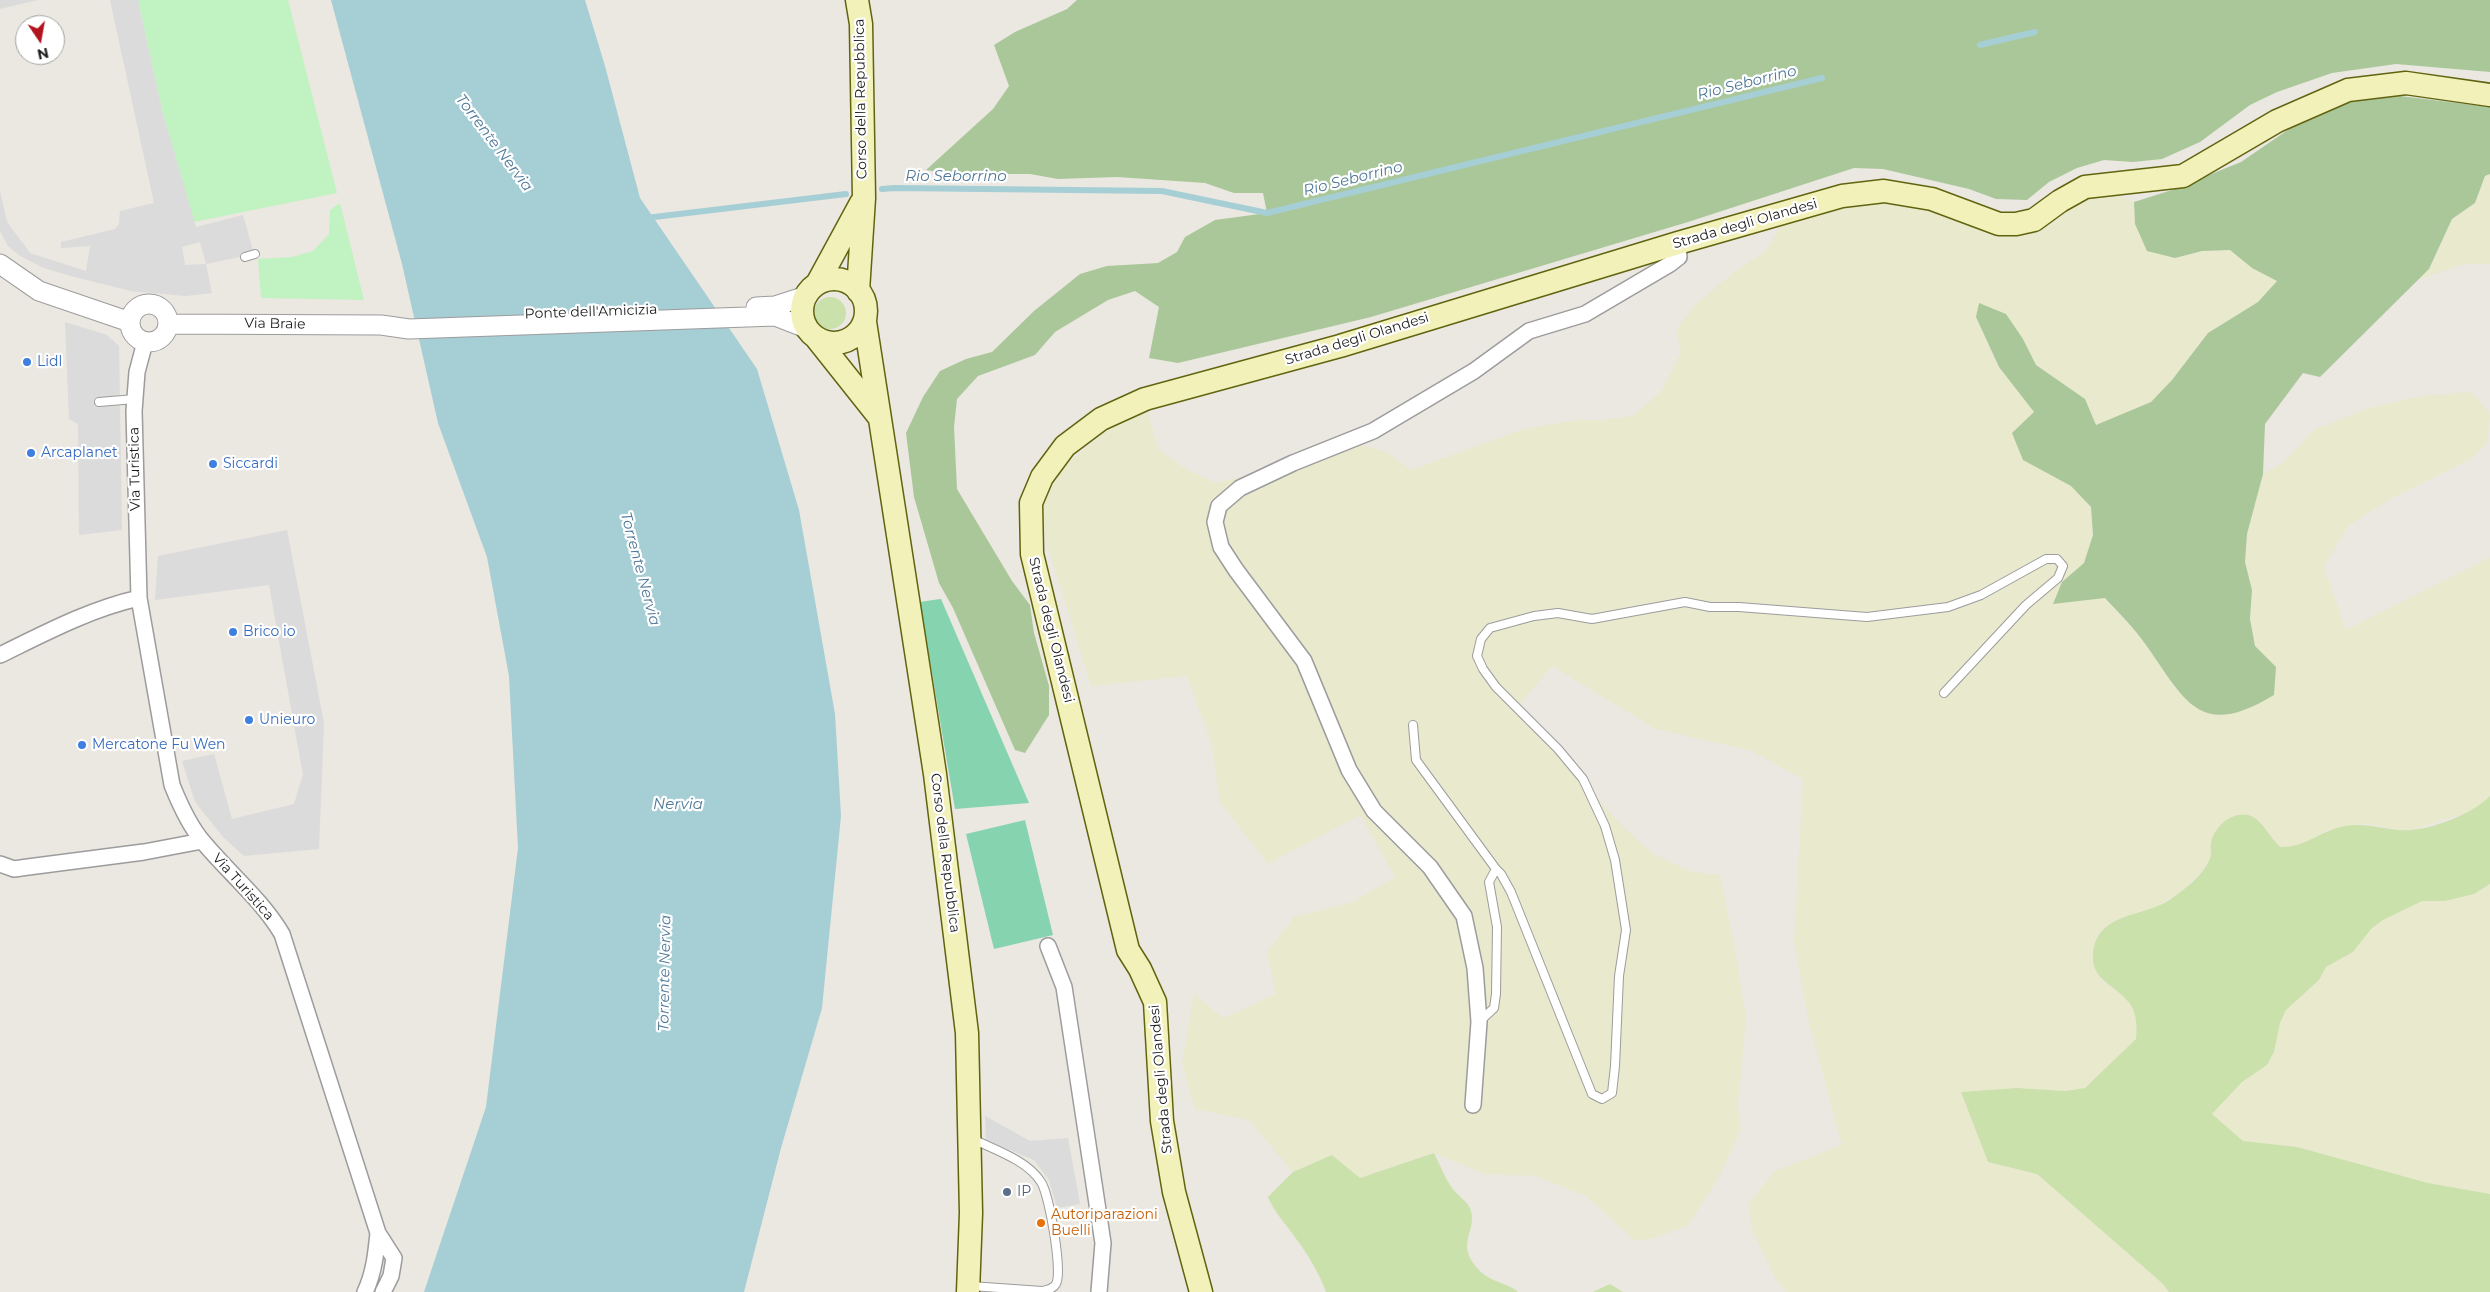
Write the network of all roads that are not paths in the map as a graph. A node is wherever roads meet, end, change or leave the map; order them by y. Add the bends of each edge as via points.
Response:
1 (857, 0) edge
2 (2490, 95) edge
3 (864, 198) junction
4 (1678, 243) junction
5 (255, 254) dead end
6 (245, 257) dead end
7 (0, 264) edge
8 (811, 290) junction
9 (858, 291) junction
10 (775, 311) junction
11 (130, 322) junction
12 (864, 322) junction
13 (169, 324) junction
14 (381, 325) joint
15 (812, 333) junction
16 (145, 342) junction
17 (135, 399) junction
18 (99, 402) dead end
19 (879, 418) junction
20 (139, 598) junction
21 (0, 655) edge
22 (1944, 693) dead end
23 (1413, 726) dead end
24 (202, 841) junction
25 (0, 864) edge
26 (1496, 870) junction
27 (1048, 946) dead end
28 (1480, 1022) junction
29 (1473, 1104) dead end
30 (970, 1138) junction
31 (378, 1232) junction
32 (968, 1289) edge
33 (365, 1292) edge
34 (383, 1292) edge
35 (1098, 1292) edge
36 (1201, 1292) edge

1 - 3 main road, Corso della Repubblica via 861,24
2 - 4 main road, Strada degli Olandesi via 2406,83 2348,90 2276,121 2183,176 2085,187 2034,220 2016,224 1999,224 1932,199 1884,191 1842,196
3 - 8 main road, Corso della Repubblica
3 - 9 main road, Corso della Repubblica
4 - 28 street via 1679,257 1670,264 1585,314 1529,331 1474,371 1373,431 1240,488 1219,506 1215,522 1221,547 1304,661 1349,770 1374,811 1430,867 1464,916 1475,968
4 - 36 main road, Strada degli Olandesi via 1340,346 1145,399 1101,420 1065,446 1042,477 1031,503 1032,554 1128,950 1155,1002 1162,1121 1174,1192
5 - 6 lane
7 - 11 street via 39,291
8 - 9 main road via 834,280 843,281
8 - 10 street
8 - 15 main road via 802,307 802,318
9 - 12 main road via 864,300
10 - 14 street, Ponte dell'Amicizia
10 - 15 street
11 - 13 street via 139,307 151,304 166,313
11 - 16 street via 134,335
12 - 15 main road via 860,330 845,342 836,344
12 - 19 main road, Corso della Repubblica
13 - 14 street, Via Braie
13 - 16 street via 164,336
15 - 19 main road, Corso della Repubblica
16 - 17 street, Via Turistica via 137,372
17 - 18 lane
17 - 20 street, Via Turistica
19 - 30 main road, Corso della Repubblica via 935,774 966,1023
20 - 21 street via 71,620
20 - 24 street, Via Turistica via 172,785 182,809
22 - 26 lane via 2026,605 2058,578 2063,566 2057,559 2046,559 1981,594 1948,607 1867,617 1710,607 1685,602 1592,619 1558,613 1534,616 1490,628 1481,639 1477,656 1483,669 1583,779 1605,826 1615,860 1626,930 1612,1089 1606,1098 1599,1099 1590,1091 1512,892
23 - 26 lane via 1416,760
24 - 25 street via 14,869
24 - 31 street, Via Turistica via 268,910 282,934
26 - 28 lane via 1489,882 1497,927 1496,994 1494,1008
27 - 35 street via 1064,987 1103,1243
28 - 29 street
30 - 32 main road, Corso della Repubblica via 972,1213
30 - 32 lane via 1021,1162 1042,1182 1051,1216 1058,1271 1056,1284 1042,1291
31 - 33 street, Via Turistica via 374,1265
31 - 34 street, Via Turistica via 394,1258 391,1276

